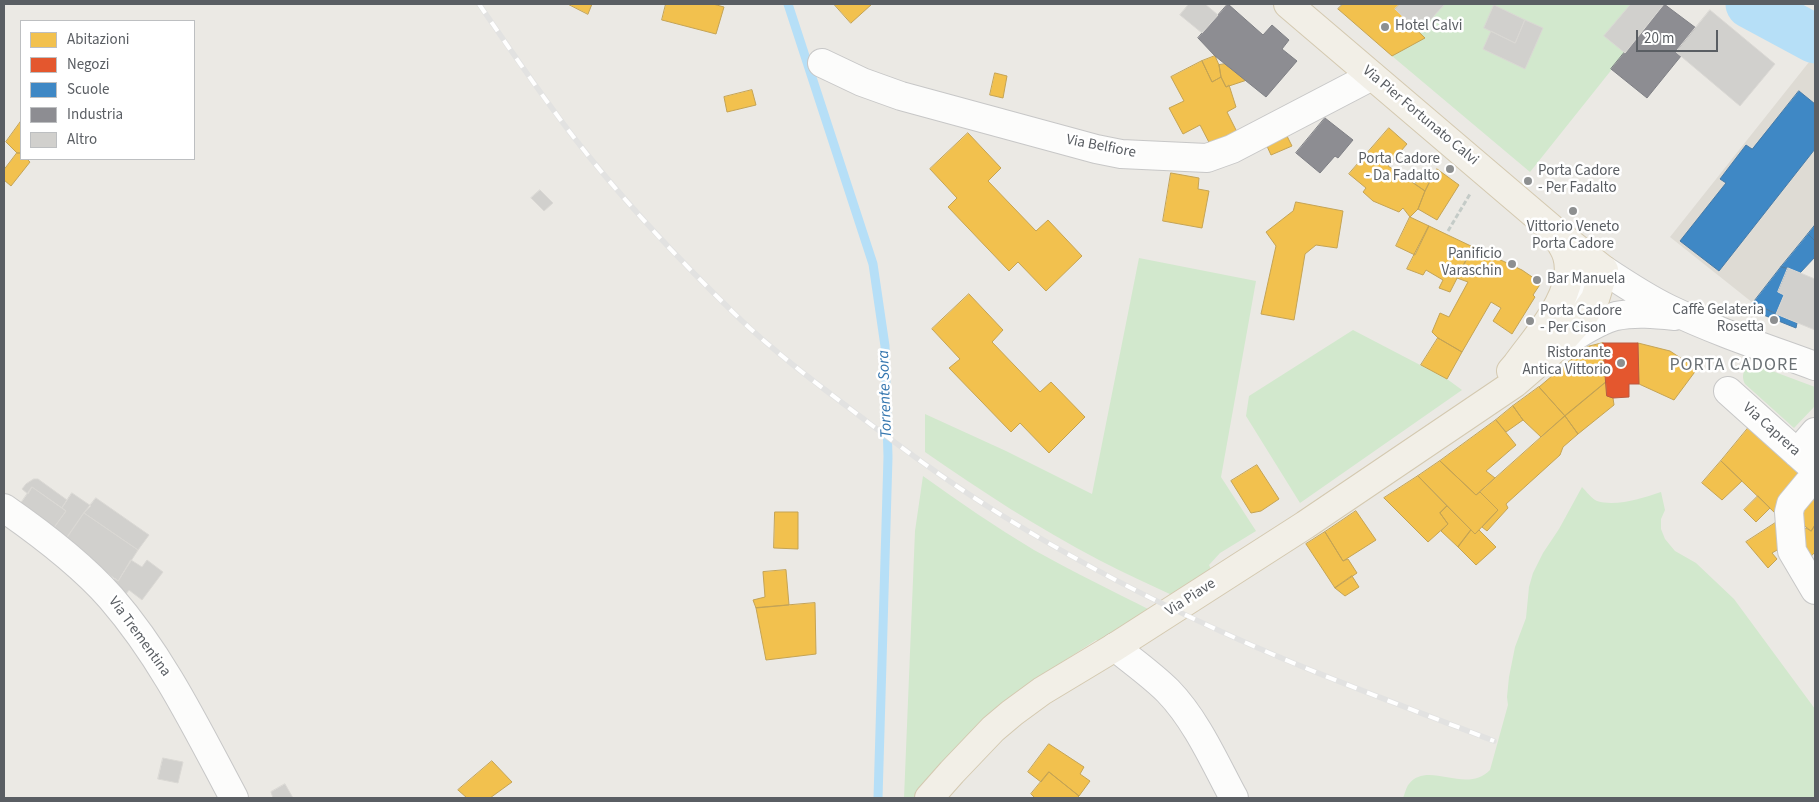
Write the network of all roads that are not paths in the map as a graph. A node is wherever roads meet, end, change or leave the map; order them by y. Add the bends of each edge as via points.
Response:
1 (1288, 4) edge
2 (822, 63) dead end
3 (1372, 76) junction
4 (1552, 229) junction
5 (1604, 270) junction
6 (1555, 311) junction
7 (1686, 317) junction
8 (1552, 351) junction
9 (1815, 366) edge
10 (1728, 391) dead end
11 (1467, 414) junction
12 (1815, 432) edge
13 (1806, 461) edge
14 (1815, 474) edge
15 (4, 508) edge
16 (1815, 590) edge
17 (1115, 647) junction
18 (234, 798) edge
19 (929, 798) edge
20 (1234, 798) edge

1 - 3 main road, Via Pier Fortunato Calvi
2 - 3 street, Via Belfiore via 901,96 1096,149 1121,154 1207,158 1232,149
3 - 4 main road, Via Pier Fortunato Calvi
4 - 5 main road, Via Pier Fortunato Calvi
4 - 6 main road via 1567,254 1569,271 1566,288
5 - 6 street, Via Piave via 1580,285
5 - 7 street
5 - 8 main road, Via Piave via 1595,299
6 - 11 main road, Via Piave via 1517,364
7 - 8 street via 1645,313 1616,316 1593,325
7 - 9 street
8 - 11 main road, Via Piave via 1515,383
10 - 13 street, Via Caprera
11 - 17 main road, Via Piave via 1305,525
12 - 13 street
14 - 16 street via 1791,504 1789,512 1792,551
15 - 18 street, Via Trementina via 78,565 140,634 174,686
17 - 19 main road, Via Piave via 1012,713
17 - 20 street via 1168,692 1198,733

